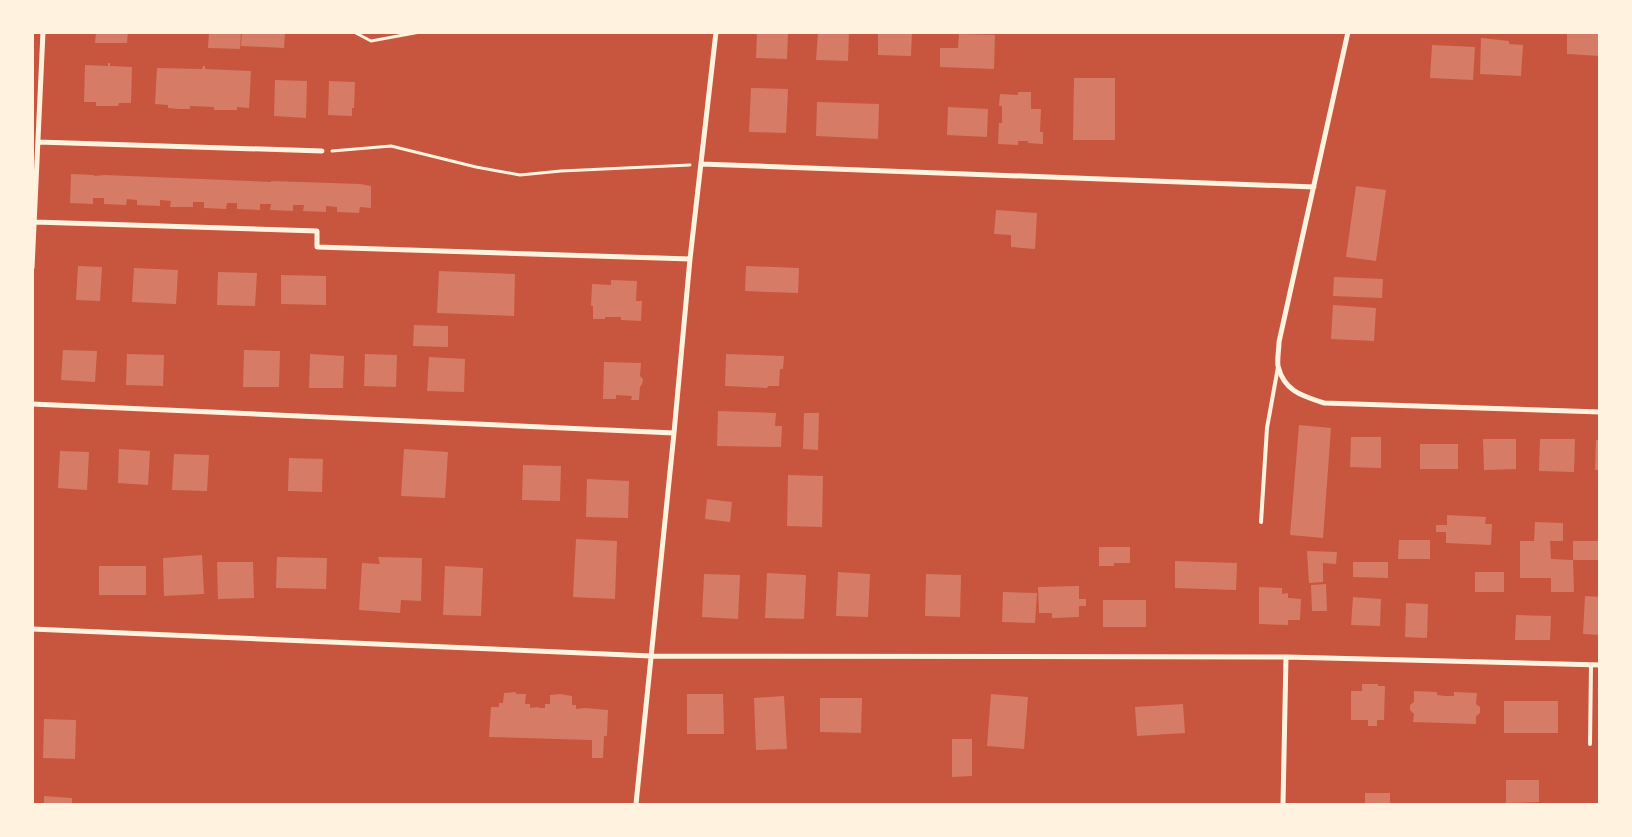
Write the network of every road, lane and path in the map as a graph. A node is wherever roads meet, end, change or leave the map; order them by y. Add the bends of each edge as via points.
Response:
1 (43, 32) edge
2 (354, 32) edge
3 (420, 32) edge
4 (716, 32) edge
5 (1348, 32) edge
6 (38, 142) junction
7 (322, 152) joint
8 (701, 164) junction
9 (1314, 187) junction
10 (35, 222) junction
11 (690, 259) junction
12 (32, 268) edge
13 (1278, 365) junction
14 (32, 404) edge
15 (1600, 412) edge
16 (674, 433) junction
17 (1261, 522) dead end
18 (32, 629) edge
19 (651, 656) junction
20 (1286, 657) junction
21 (1591, 665) junction
22 (1600, 666) edge
23 (1590, 744) dead end
24 (636, 804) edge
25 (1283, 804) edge

1 - 6 street
2 - 3 path via 371,41
4 - 8 street
5 - 9 street
6 - 7 street
6 - 10 street
7 - 8 path via 391,146 520,175
8 - 9 street
8 - 11 street
9 - 13 street via 1279,342
10 - 11 street via 317,231 317,247
10 - 12 street
11 - 16 street
13 - 15 street via 1287,386 1324,403
13 - 17 lane via 1267,428
14 - 16 street
16 - 19 street
18 - 19 street
19 - 20 street
19 - 24 street
20 - 21 street
20 - 25 street
21 - 22 street
21 - 23 lane

